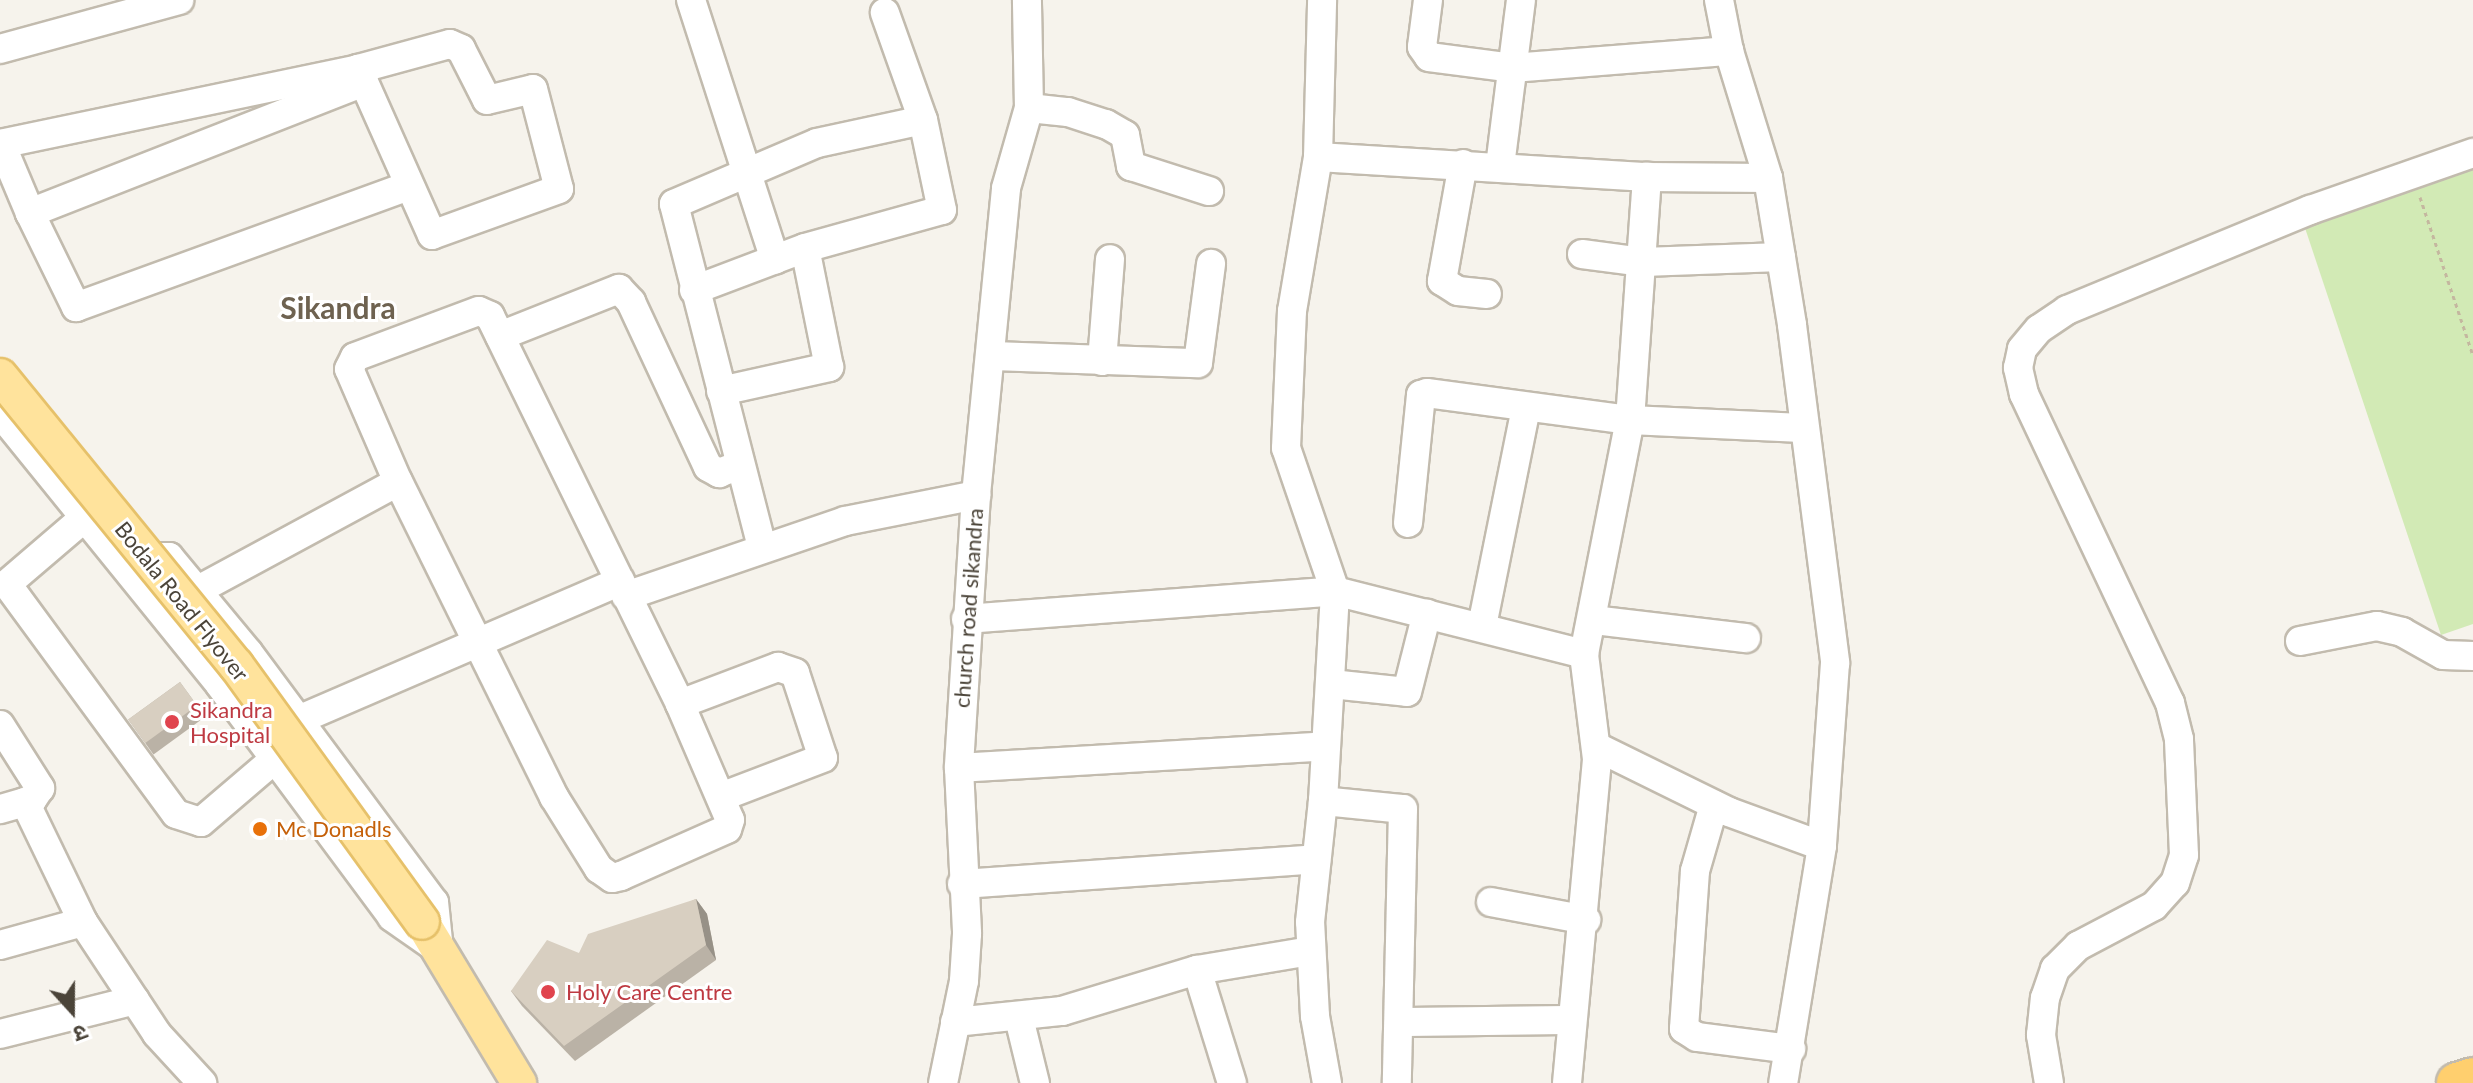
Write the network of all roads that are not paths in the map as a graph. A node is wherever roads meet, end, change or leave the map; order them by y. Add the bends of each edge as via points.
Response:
1 (179, 0) edge
2 (691, 0) edge
3 (1027, 0) edge
4 (1322, 0) edge
5 (1428, 0) edge
6 (1521, 0) edge
7 (1719, 0) edge
8 (885, 13) dead end
9 (0, 49) edge
10 (1729, 51) junction
11 (1512, 68) junction
12 (361, 76) junction
13 (1029, 108) junction
14 (923, 120) junction
15 (0, 144) edge
16 (2473, 153) edge
17 (1318, 157) junction
18 (1463, 164) junction
19 (1500, 166) junction
20 (748, 171) junction
21 (1647, 177) junction
22 (1768, 178) junction
23 (408, 186) junction
24 (1209, 191) dead end
25 (30, 213) junction
26 (805, 248) junction
27 (1582, 254) dead end
28 (1781, 257) junction
29 (1110, 259) dead end
30 (775, 260) junction
31 (1643, 262) junction
32 (1211, 264) dead end
33 (694, 290) junction
34 (1487, 294) dead end
35 (500, 336) junction
36 (993, 356) junction
37 (1102, 361) junction
38 (0, 376) edge
39 (721, 391) junction
40 (1526, 407) junction
41 (0, 413) edge
42 (1630, 420) junction
43 (1802, 428) junction
44 (740, 465) junction
45 (398, 482) junction
46 (976, 495) junction
47 (84, 518) junction
48 (1408, 523) dead end
49 (762, 547) junction
50 (119, 563) junction
51 (4, 588) edge
52 (623, 588) junction
53 (198, 590) junction
54 (1335, 591) junction
55 (1427, 613) junction
56 (966, 619) junction
57 (1594, 620) junction
58 (166, 622) junction
59 (1482, 626) junction
60 (1746, 638) dead end
61 (476, 641) junction
62 (2300, 641) dead end
63 (1584, 654) junction
64 (2473, 656) edge
65 (1331, 684) junction
66 (680, 704) junction
67 (298, 720) junction
68 (0, 725) edge
69 (1325, 746) junction
70 (1597, 747) junction
71 (276, 758) junction
72 (959, 768) junction
73 (721, 797) junction
74 (1323, 801) junction
75 (13, 805) edge
76 (1714, 805) junction
77 (1822, 846) junction
78 (1316, 859) junction
79 (962, 884) junction
80 (1491, 902) dead end
81 (1586, 920) junction
82 (83, 922) junction
83 (430, 936) junction
84 (0, 945) edge
85 (1310, 951) junction
86 (1197, 970) junction
87 (135, 1000) junction
88 (1019, 1018) junction
89 (1572, 1020) junction
90 (955, 1022) junction
91 (1400, 1022) junction
92 (0, 1034) edge
93 (1791, 1049) junction
94 (2473, 1078) edge
95 (202, 1083) edge
96 (519, 1083) edge
97 (943, 1083) edge
98 (1035, 1083) edge
99 (1232, 1083) edge
100 (1327, 1083) edge
101 (1397, 1083) edge
102 (1567, 1083) edge
103 (1783, 1083) edge
104 (2049, 1083) edge
105 (2457, 1083) edge

1 - 9 street
2 - 20 street
3 - 13 street
4 - 17 street
5 - 11 street via 1422,47 1429,57
6 - 11 street
7 - 10 street
8 - 14 street
10 - 11 street
10 - 22 street
11 - 19 street
12 - 15 street
12 - 23 street
12 - 23 street via 450,44 461,49 488,101 527,87 535,92 559,184 555,192 436,236
12 - 25 street
13 - 24 street via 1106,124 1125,135 1131,166
13 - 36 street via 1006,188
14 - 20 street via 852,132
14 - 26 street via 942,210
15 - 25 street
16 - 104 street via 2310,210 2067,310 2022,349 2018,368 2024,394 2170,703 2179,739 2184,855 2175,883 2154,906 2078,946 2055,969 2041,1035
17 - 18 street
17 - 54 street via 1292,311 1286,448
18 - 19 street
18 - 34 street via 1442,281 1458,291
19 - 21 street
20 - 30 street
20 - 33 street via 674,204
21 - 22 street
21 - 31 street
22 - 28 street
23 - 25 street via 76,307
26 - 30 street
26 - 39 street via 829,367
27 - 31 street
28 - 31 street
28 - 43 street
29 - 37 street
30 - 33 street
31 - 42 street
32 - 37 street via 1198,363
33 - 39 street
35 - 44 street via 619,289 631,302 708,467 719,473
35 - 45 street via 490,316 479,311 351,359 349,369
35 - 52 street
36 - 37 street
36 - 46 street
38 - 83 main road, Bodala Road Flyover, bridge via 236,665
39 - 44 street
40 - 42 street
40 - 48 street via 1421,395
40 - 59 street
41 - 47 street
42 - 43 street
42 - 57 street
43 - 77 street via 1835,663
44 - 49 street
45 - 53 street
45 - 61 street
46 - 49 street, church road sikandra via 845,521
46 - 56 street, church road sikandra
47 - 50 street
47 - 51 street
49 - 52 street, church road sikandra
50 - 53 street via 169,557
50 - 58 street
51 - 71 street via 185,820 201,822
52 - 61 street, church road sikandra
52 - 66 street
53 - 58 street
53 - 67 street
54 - 55 street
54 - 56 street
54 - 65 street
55 - 59 street
55 - 65 street via 1407,692
56 - 72 street, church road sikandra
57 - 60 street
57 - 63 street
58 - 71 street
59 - 63 street
61 - 67 street, church road sikandra
61 - 73 street via 554,797 604,875 621,876 727,829 730,820
62 - 64 street via 2377,626 2402,632 2443,655
63 - 70 street
65 - 69 street
66 - 73 street
66 - 73 street via 778,667 795,673 823,758
67 - 83 street via 434,902
68 - 75 street via 40,788
69 - 72 street
69 - 74 street
70 - 76 street
70 - 81 street
71 - 83 street via 392,917
72 - 79 street, church road sikandra
74 - 78 street
74 - 91 street via 1403,809
75 - 82 street
76 - 77 street
76 - 93 street via 1695,871 1684,1029 1697,1037
77 - 93 street
78 - 79 street
78 - 85 street
79 - 90 street, church road sikandra via 967,934
80 - 81 street
81 - 89 street
82 - 84 street
82 - 87 street
83 - 96 main road, Bodala Road Flyover
85 - 86 street
85 - 100 street
86 - 88 street via 1062,1011
86 - 99 street
87 - 92 street
87 - 95 street via 157,1034
88 - 90 street
88 - 98 street
89 - 91 street
89 - 102 street
90 - 97 street, church road sikandra
91 - 101 street
93 - 103 street
94 - 105 highway

